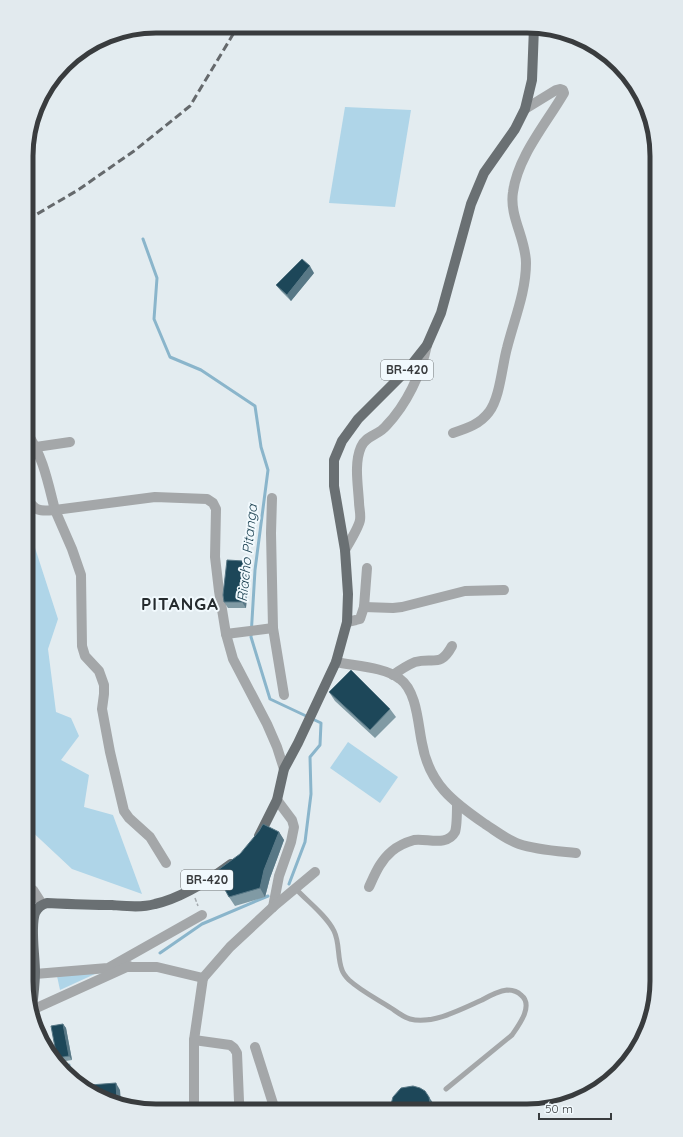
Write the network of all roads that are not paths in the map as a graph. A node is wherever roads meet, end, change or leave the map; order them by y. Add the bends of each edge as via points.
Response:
1 (534, 33) edge
2 (524, 109) junction
3 (427, 345) junction
4 (453, 433) dead end
5 (33, 442) edge
6 (70, 442) dead end
7 (36, 447) junction
8 (272, 498) dead end
9 (33, 507) edge
10 (55, 510) junction
11 (345, 550) junction
12 (367, 568) dead end
13 (504, 590) dead end
14 (364, 607) junction
15 (347, 622) junction
16 (273, 628) junction
17 (226, 634) junction
18 (452, 646) dead end
19 (336, 662) junction
20 (393, 674) junction
21 (284, 695) dead end
22 (284, 769) junction
23 (277, 800) junction
24 (457, 804) junction
25 (250, 846) edge
26 (576, 853) dead end
27 (241, 857) edge
28 (166, 863) dead end
29 (315, 872) dead end
30 (369, 887) dead end
31 (296, 889) junction
32 (33, 892) edge
33 (42, 904) junction
34 (273, 907) junction
35 (202, 915) road end
36 (129, 966) junction
37 (108, 968) junction
38 (35, 974) junction
39 (203, 978) junction
40 (34, 991) edge
41 (36, 1008) edge
42 (194, 1040) junction
43 (255, 1047) dead end
44 (446, 1089) dead end
45 (194, 1104) edge
46 (239, 1104) edge
47 (273, 1104) edge

1 - 2 main road, BR-420 via 532,80
2 - 3 main road, BR-420 via 515,129 484,173 471,204 442,313
2 - 4 street via 556,90 563,90 564,93 530,147 513,193 514,212 526,261 525,284 496,399 481,421
3 - 11 street via 424,360 406,399 385,428 363,442 360,449 357,468 360,522
3 - 11 main road, BR-420 via 408,369 358,419 342,441 334,460 334,486
5 - 7 street
6 - 7 street
7 - 10 street
8 - 16 street
9 - 10 street via 39,511
10 - 17 street via 155,497 207,500 213,503 216,509 215,557 218,591
10 - 28 street via 82,575 82,646 85,656 99,671 104,685 102,709 124,811 150,837
11 - 15 main road, BR-420
12 - 14 street
13 - 14 street via 465,591 393,608
14 - 15 street via 360,619
15 - 19 main road, BR-420
16 - 17 street
16 - 21 street
17 - 22 street via 233,659 267,724
18 - 20 street via 444,658 416,662
19 - 20 street
19 - 22 main road, BR-420
20 - 24 street via 402,679 417,710 428,766 439,786
22 - 23 main road, BR-420
23 - 25 main road, BR-420 via 260,835
23 - 34 street via 292,820 294,827 292,842 278,876
24 - 26 street via 502,836 518,844
24 - 30 street via 455,831 451,837 434,841 416,840 393,850 383,859
27 - 33 main road, BR-420 via 191,890 153,905
29 - 31 street
31 - 34 street
31 - 44 lane via 329,923 335,933 339,960 347,978 408,1018 429,1020 506,990 516,991 523,996 526,1004 525,1013 512,1035
32 - 33 street
33 - 38 main road via 38,907 33,922
34 - 39 street via 230,947
35 - 37 street
36 - 37 street
36 - 39 street via 157,967
36 - 41 street
37 - 38 street
38 - 40 main road
39 - 42 street
42 - 45 street
42 - 46 street via 230,1045 234,1048
43 - 47 street

